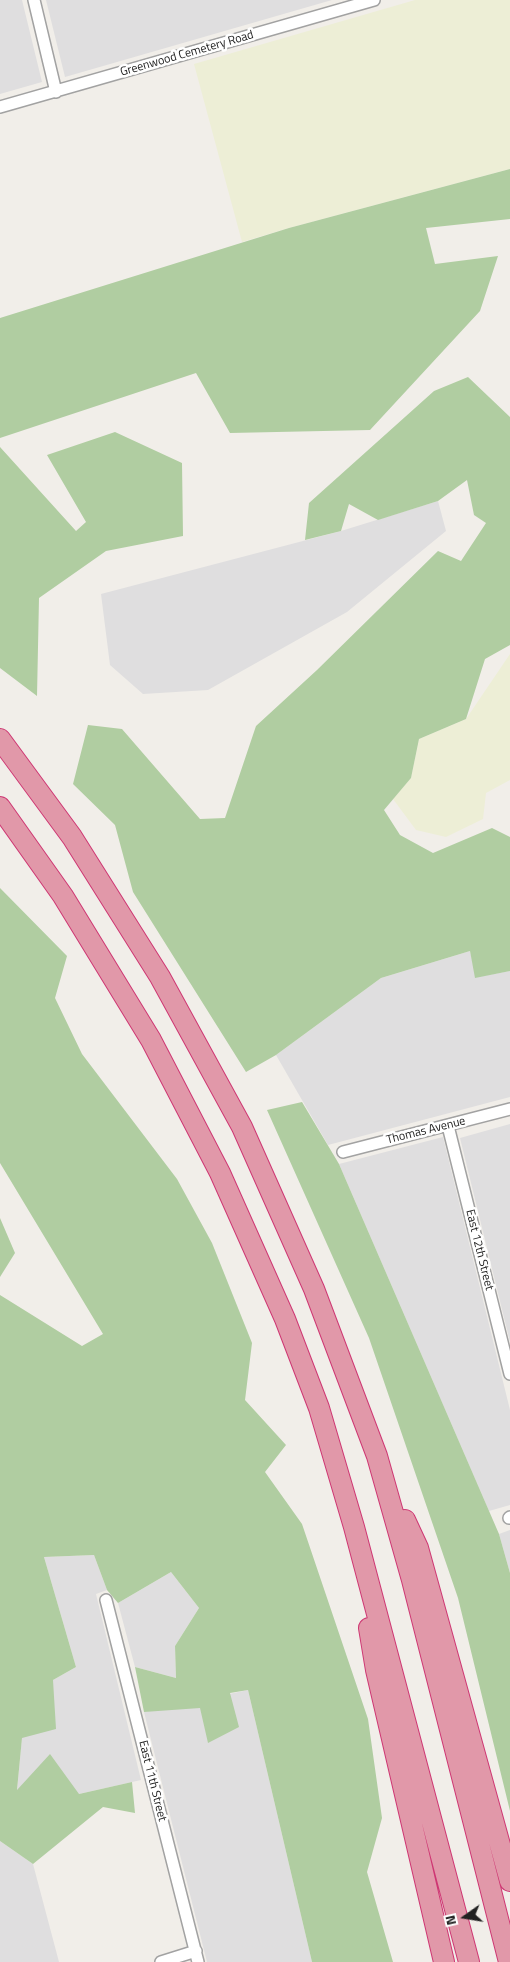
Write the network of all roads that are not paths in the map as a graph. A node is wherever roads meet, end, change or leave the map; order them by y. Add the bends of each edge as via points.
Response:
1 (34, 0) edge
2 (374, 0) edge
3 (56, 92) junction
4 (0, 107) edge
5 (0, 739) edge
6 (0, 807) edge
7 (510, 1109) edge
8 (448, 1126) junction
9 (343, 1152) dead end
10 (510, 1374) edge
11 (376, 1456) junction
12 (354, 1527) junction
13 (106, 1600) dead end
14 (510, 1881) edge
15 (197, 1957) edge
16 (161, 1962) edge
17 (444, 1962) edge
18 (469, 1962) edge
19 (509, 1962) edge

1 - 3 street
2 - 3 street, Greenwood Cemetery Road
3 - 4 street, Greenwood Cemetery Road
5 - 11 highway via 72,837 160,977 242,1127 314,1289
6 - 12 highway via 63,896 151,1040 220,1173 285,1319 319,1408
7 - 8 street, Thomas Avenue
8 - 9 street, Thomas Avenue
8 - 10 street, East 12th Street
11 - 14 highway via 418,1548
11 - 19 highway via 412,1580
12 - 17 highway via 376,1670
12 - 18 highway
13 - 15 street, East 11th Street
15 - 16 street

